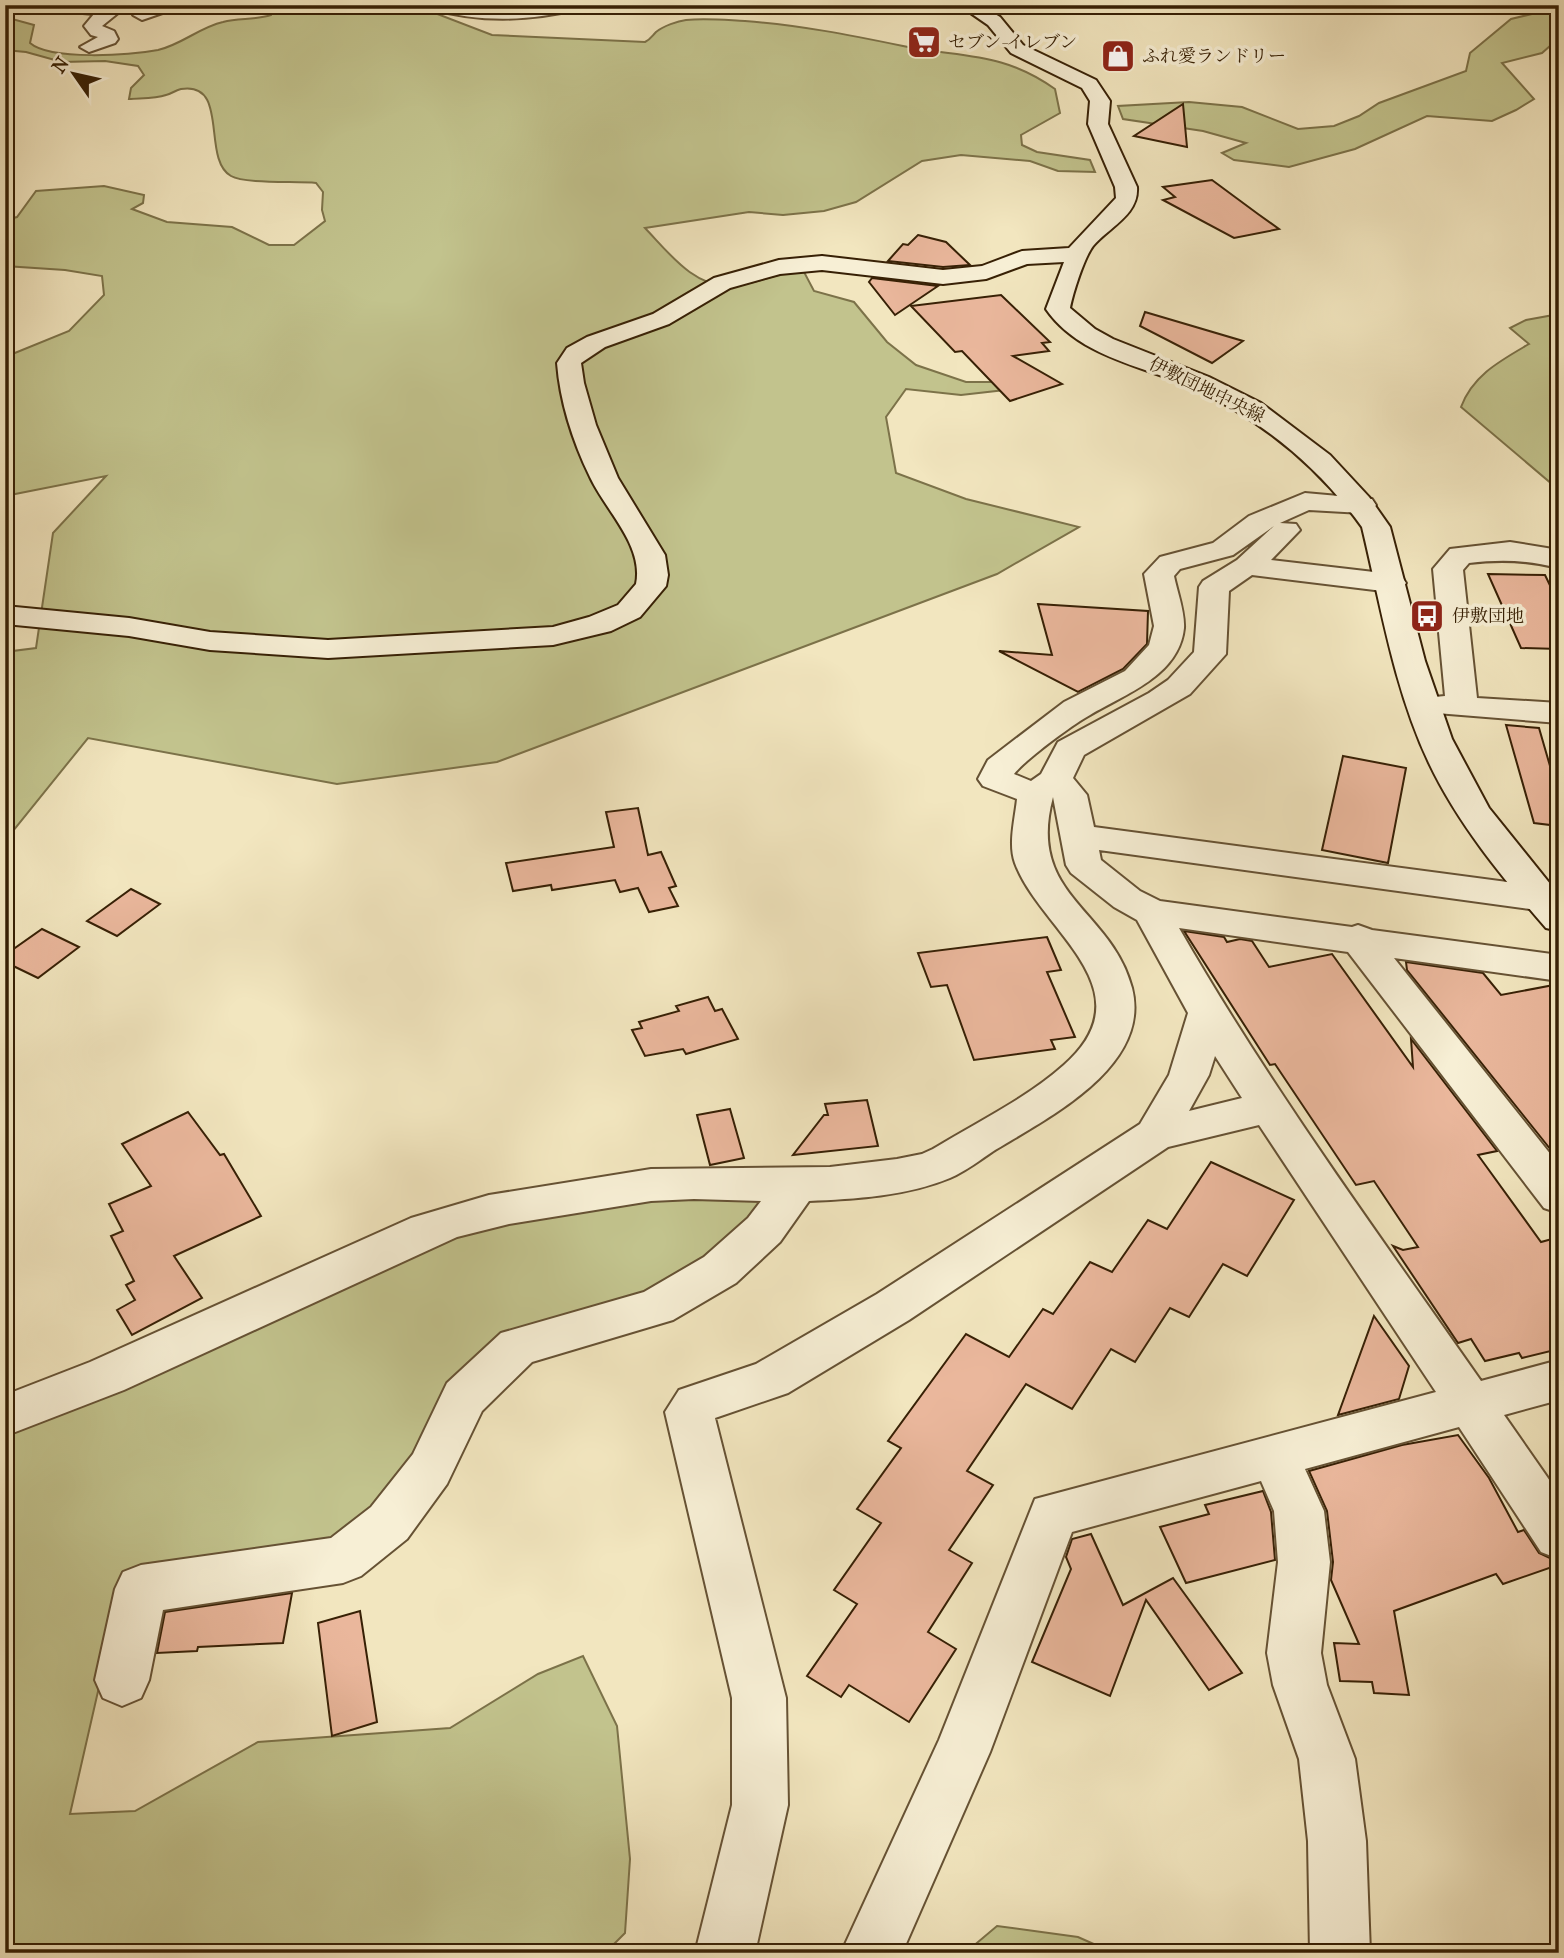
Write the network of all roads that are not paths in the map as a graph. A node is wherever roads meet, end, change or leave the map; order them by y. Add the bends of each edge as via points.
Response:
1 (49, 5) edge
2 (168, 5) edge
3 (438, 5) edge
4 (573, 5) edge
5 (967, 5) edge
6 (115, 8) edge
7 (142, 15) dead end
8 (89, 47) dead end
9 (1077, 255) junction
10 (1348, 504) junction
11 (1559, 559) edge
12 (1247, 565) junction
13 (1391, 583) junction
14 (5, 615) edge
15 (1423, 704) junction
16 (1462, 707) junction
17 (1559, 713) edge
18 (1045, 787) junction
19 (1077, 836) junction
20 (1553, 906) edge
21 (1152, 912) junction
22 (1358, 938) junction
23 (1559, 968) edge
24 (1208, 1013) junction
25 (1269, 1107) junction
26 (1155, 1135) junction
27 (797, 1185) junction
28 (1559, 1196) edge
29 (1559, 1380) edge
30 (1470, 1404) junction
31 (5, 1416) edge
32 (1275, 1456) junction
33 (1559, 1536) edge
34 (122, 1680) dead end
35 (725, 1953) edge
36 (871, 1953) edge
37 (1340, 1953) edge

1 - 6 street
2 - 7 street
3 - 4 street via 483,15
5 - 9 street, 伊敷団地中央線 via 994,21 1017,49 1089,84 1100,102 1098,124 1122,173 1127,198
6 - 8 street via 93,26 109,39
9 - 10 street, 伊敷団地中央線 via 1058,309 1066,320 1100,341 1202,383 1267,417 1313,451
9 - 14 street via 1031,256 986,272 943,277 822,263 779,267 722,282 661,319 576,353 569,363 583,425 604,478 650,555 653,575 651,586 629,611 600,624 553,636 328,649 210,641 129,627
10 - 12 street via 1289,527
10 - 13 street, 伊敷団地中央線 via 1377,527
10 - 18 street via 1305,501 1259,522 1223,549 1170,563 1159,574 1169,626 1164,647 1136,678 1076,709 1000,767 995,779
11 - 16 street via 1537,551 1503,550 1460,555 1448,569
12 - 13 street
12 - 18 street via 1214,587 1210,654 1160,700 1070,749
13 - 15 street, 伊敷団地中央線
15 - 16 street
15 - 20 street, 伊敷団地中央線 via 1459,787 1506,860
16 - 17 street
18 - 19 street via 1070,795
18 - 27 street via 1030,859 1046,892 1098,950 1115,986 1114,1018 1105,1044 1063,1089 931,1168
19 - 20 street
19 - 21 street via 1084,865 1127,899
21 - 22 street
21 - 24 street
22 - 23 street
22 - 28 street
24 - 25 street
24 - 26 street via 1189,1075
25 - 26 street
25 - 30 street
26 - 35 street via 893,1307 771,1379 696,1404 689,1412 759,1698 760,1805
27 - 31 street via 659,1184 467,1215 107,1376
27 - 34 street via 764,1230 720,1270 657,1307 517,1347 464,1397 430,1469 389,1523 343,1560 141,1589
29 - 30 street
30 - 32 street
30 - 33 street
32 - 36 street via 1054,1516 962,1752
32 - 37 street via 1299,1511 1304,1562 1294,1653 1300,1685 1327,1759 1337,1841

